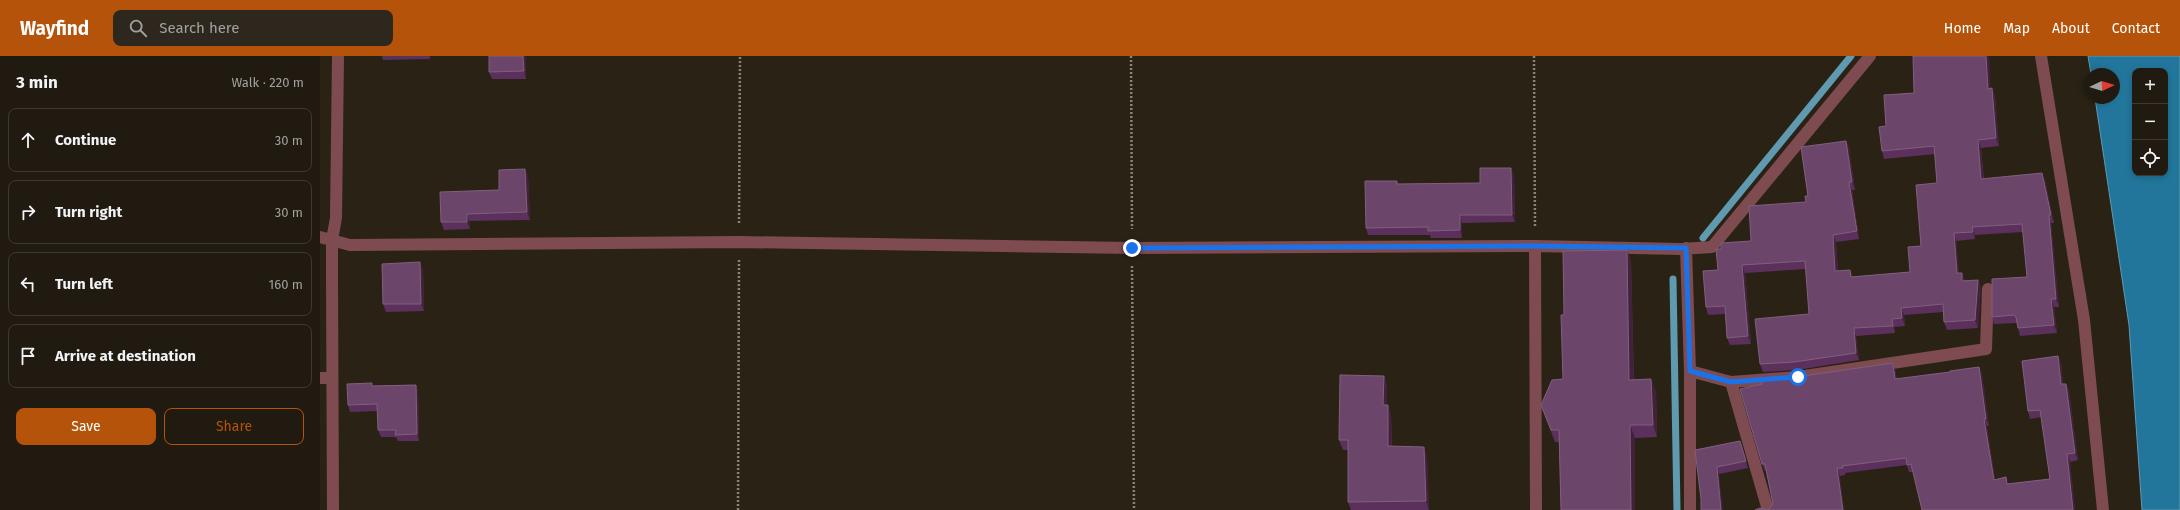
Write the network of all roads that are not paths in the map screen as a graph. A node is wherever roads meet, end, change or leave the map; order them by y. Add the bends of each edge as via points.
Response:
1 (338, 56) edge
2 (1870, 56) edge
3 (2041, 56) edge
4 (320, 238) edge
5 (332, 240) junction
6 (1535, 246) junction
7 (1686, 248) junction
8 (1988, 288) dead end
9 (1690, 371) junction
10 (320, 378) edge
11 (332, 378) junction
12 (1731, 382) junction
13 (333, 510) edge
14 (1536, 510) edge
15 (1690, 510) edge
16 (1768, 510) edge
17 (2104, 510) edge

1 - 5 street via 336,218
2 - 7 street via 1712,247
3 - 17 street via 2084,320
4 - 5 street
5 - 6 street via 350,245 739,242 1132,248
5 - 11 street
6 - 7 street
6 - 14 street
7 - 9 street
8 - 12 street via 1986,349 1798,377
9 - 12 street
9 - 15 street
10 - 11 street
11 - 13 street
12 - 16 street

